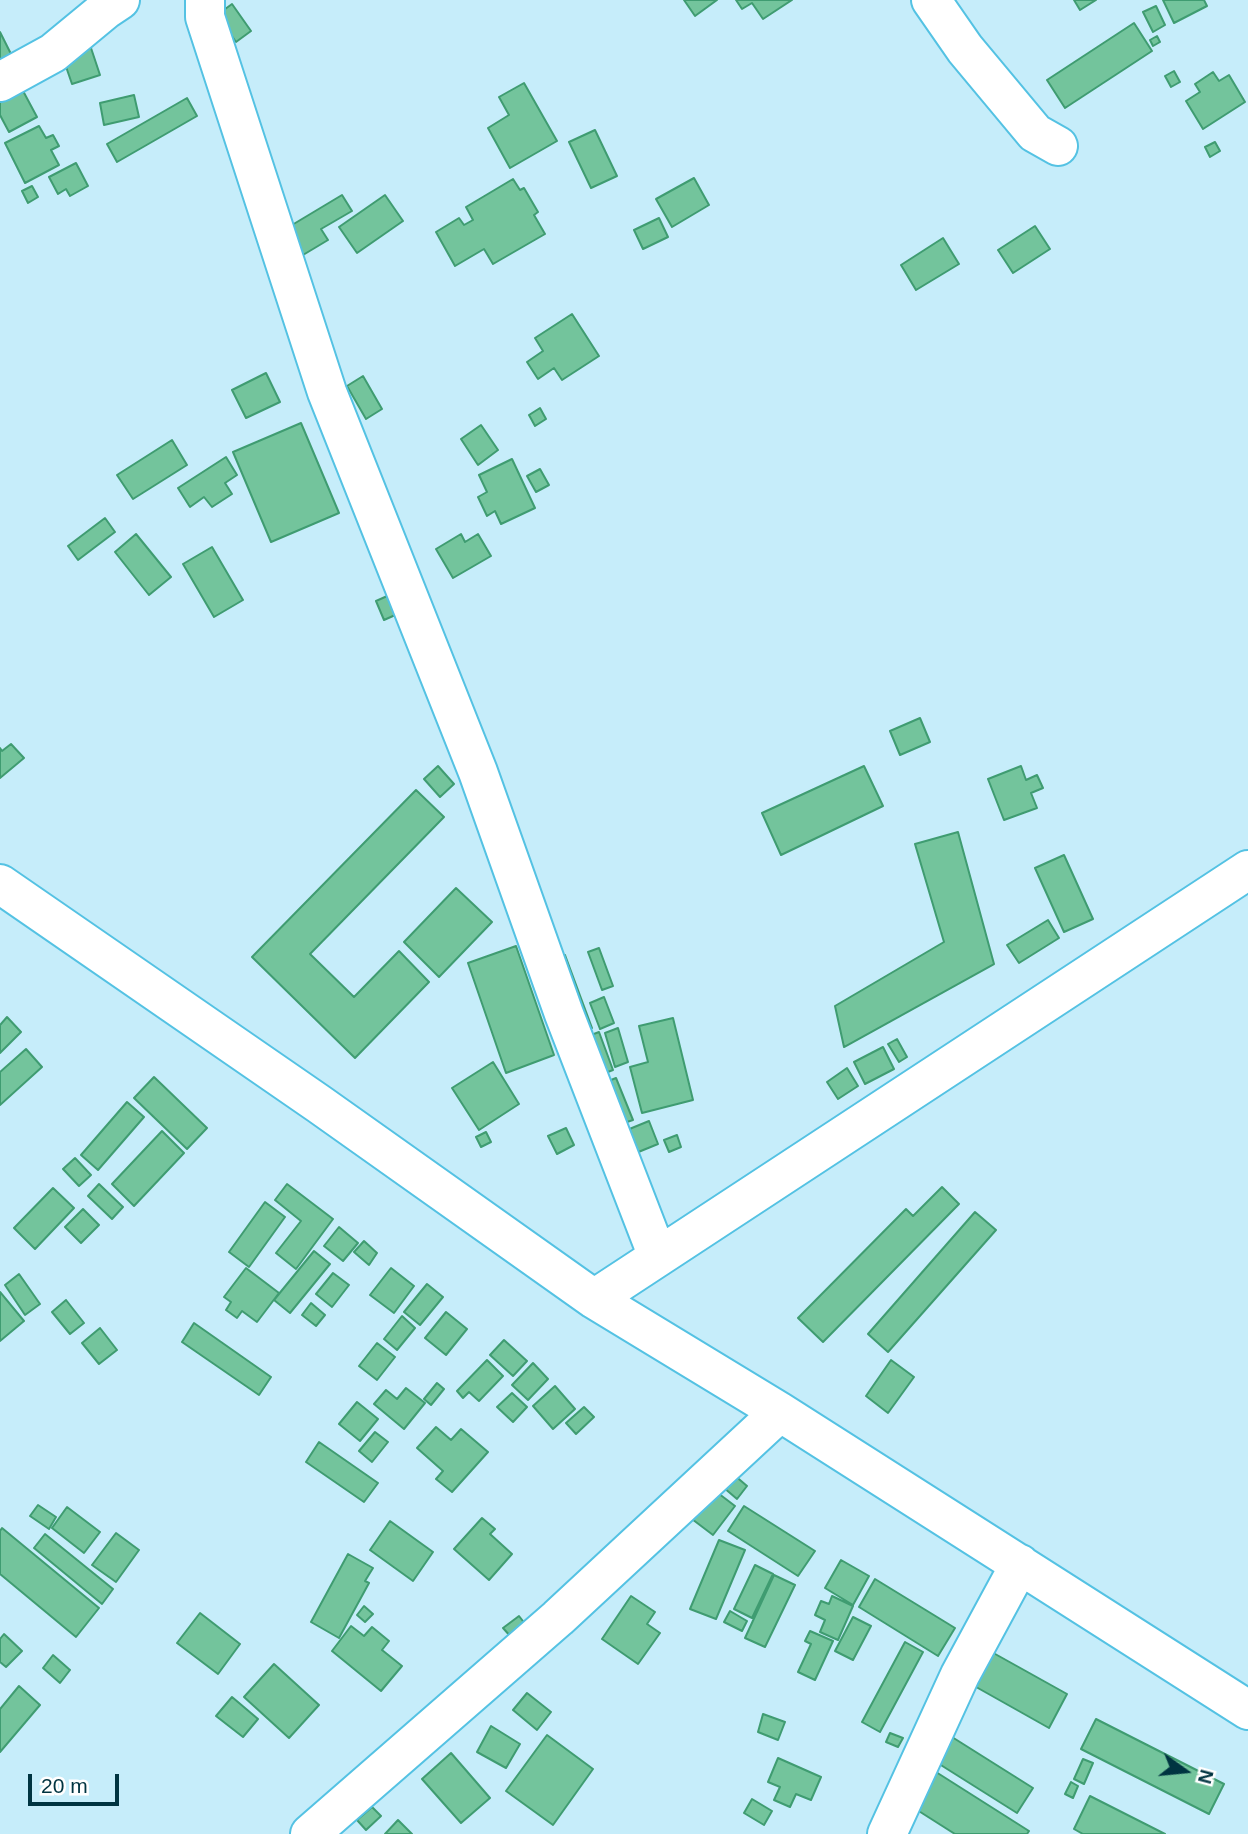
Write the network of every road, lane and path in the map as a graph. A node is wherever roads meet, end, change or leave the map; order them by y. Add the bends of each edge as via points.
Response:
1 (120, 0) edge
2 (205, 0) edge
3 (931, 0) edge
4 (0, 82) edge
5 (1058, 146) dead end
6 (1248, 870) edge
7 (0, 884) edge
8 (658, 1257) junction
9 (594, 1299) junction
10 (780, 1412) junction
11 (1020, 1564) junction
12 (1248, 1710) edge
13 (310, 1834) edge
14 (887, 1834) edge

1 - 4 street via 53,53
2 - 8 street via 205,17 327,392 478,772 564,1014
3 - 5 street via 1035,133
6 - 8 street
7 - 9 street
8 - 9 street
9 - 10 street
10 - 11 street
10 - 13 street via 558,1618
11 - 12 street
11 - 14 street via 961,1675

